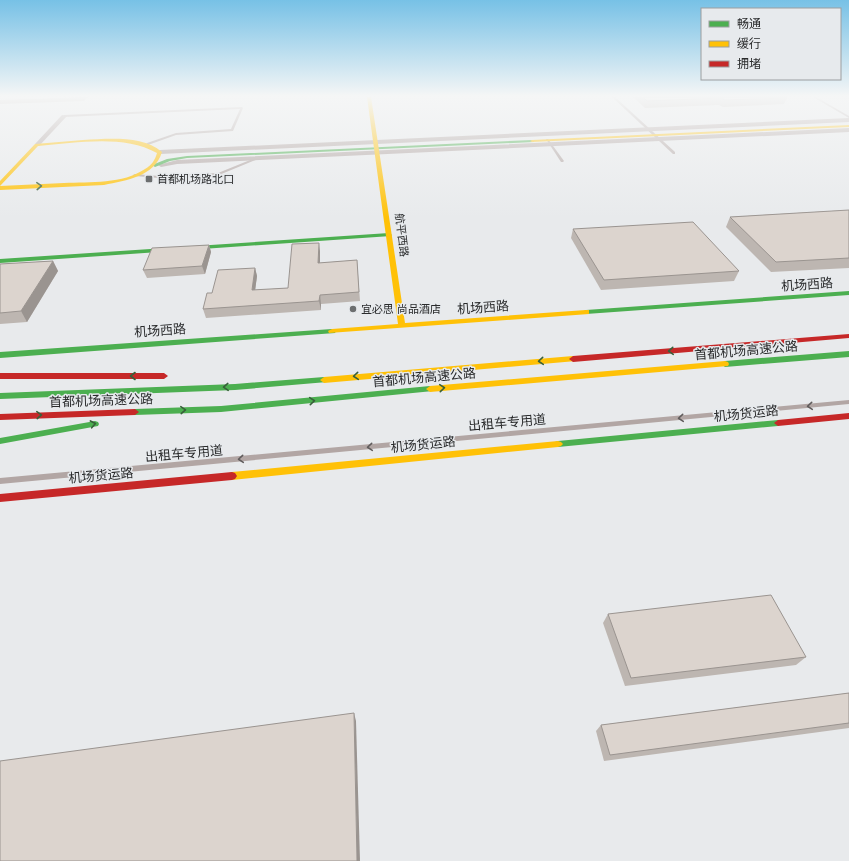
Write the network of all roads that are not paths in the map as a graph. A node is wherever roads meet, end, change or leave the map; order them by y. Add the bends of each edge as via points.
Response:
1 (44, 137) edge
2 (167, 137) edge
3 (375, 137) edge
4 (473, 137) edge
5 (475, 137) edge
6 (589, 137) edge
7 (591, 137) edge
8 (628, 137) edge
9 (657, 137) edge
10 (548, 141) junction
11 (466, 143) junction
12 (582, 143) junction
13 (148, 144) junction
14 (37, 145) junction
15 (261, 147) junction
16 (376, 147) junction
17 (479, 148) junction
18 (160, 152) junction
19 (275, 152) junction
20 (674, 153) dead end
21 (256, 159) junction
22 (562, 161) dead end
23 (154, 166) junction
24 (135, 175) junction
25 (0, 184) edge
26 (0, 188) edge
27 (390, 235) junction
28 (0, 261) edge
29 (849, 293) edge
30 (402, 325) junction
31 (849, 336) edge
32 (849, 354) edge
33 (0, 355) edge
34 (0, 376) edge
35 (172, 376) dead end
36 (249, 376) dead end
37 (333, 378) junction
38 (0, 396) edge
39 (849, 402) edge
40 (159, 411) junction
41 (849, 416) edge
42 (0, 417) edge
43 (0, 441) edge
44 (0, 482) edge
45 (0, 498) edge

1 - 14 street
2 - 13 lane
3 - 16 main road, 航平西路
4 - 16 street
5 - 11 main road
6 - 10 main road
7 - 12 main road
8 - 12 street
9 - 20 lane
10 - 11 main road
10 - 12 street
10 - 17 street
10 - 22 lane
11 - 16 main road
11 - 17 main road
13 - 14 main road via 118,141
13 - 18 main road
14 - 25 main road
15 - 16 street
15 - 18 street
15 - 19 main road
16 - 17 street
16 - 19 main road
16 - 21 street
16 - 27 main road, 航平西路
18 - 19 main road
18 - 23 main road
19 - 21 main road
19 - 23 main road via 187,157
21 - 23 street via 176,162
21 - 24 lane via 219,174 159,177
23 - 24 main road
26 -> 24 main road via 104,182
27 - 28 main road
27 - 30 main road, 航平西路
29 - 30 main road, 机场西路
30 - 33 main road, 机场西路
31 -> 37 main road, 首都机场高速公路
40 -> 32 main road, 首都机场高速公路 via 244,407
35 -> 34 main road
36 - 37 main road
37 -> 38 main road, 首都机场高速公路 via 228,387
39 -> 44 lane, 出租车专用道
42 -> 40 main road, 首都机场高速公路
43 -> 40 main road
41 - 45 main road, 机场货运路

